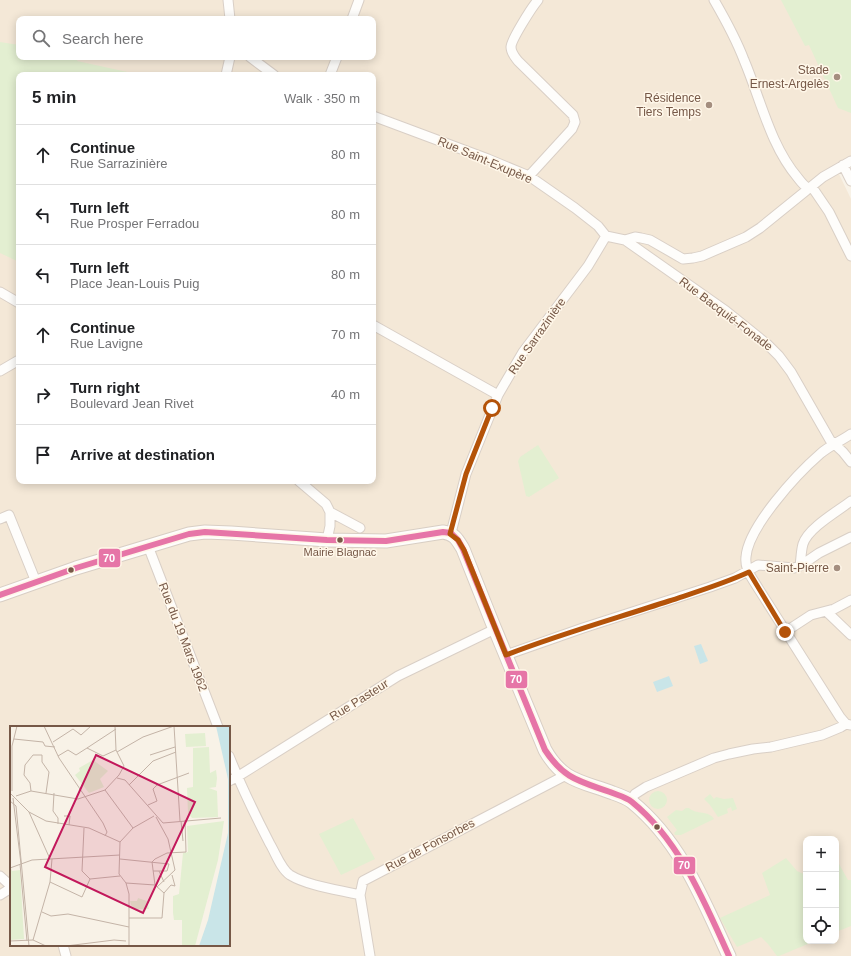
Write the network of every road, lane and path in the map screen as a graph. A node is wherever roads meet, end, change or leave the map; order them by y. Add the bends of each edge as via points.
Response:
1 (228, 0) edge
2 (359, 0) edge
3 (538, 0) edge
4 (714, 0) edge
5 (230, 16) edge
6 (353, 16) edge
7 (229, 60) edge
8 (254, 60) edge
9 (336, 60) edge
10 (227, 72) edge
11 (270, 72) edge
12 (331, 72) edge
13 (376, 117) edge
14 (847, 163) edge
15 (529, 176) junction
16 (851, 181) edge
17 (810, 188) junction
18 (606, 236) junction
19 (625, 240) junction
20 (851, 256) edge
21 (0, 292) edge
22 (16, 301) edge
23 (376, 327) edge
24 (16, 362) edge
25 (0, 371) edge
26 (498, 395) junction
27 (851, 434) edge
28 (834, 444) junction
29 (851, 462) edge
30 (303, 484) edge
31 (851, 501) edge
32 (330, 512) junction
33 (0, 519) edge
34 (360, 528) dead end
35 (450, 534) junction
36 (851, 537) edge
37 (327, 540) junction
38 (148, 546) junction
39 (800, 566) junction
40 (749, 572) junction
41 (36, 582) junction
42 (0, 595) edge
43 (851, 600) edge
44 (827, 612) junction
45 (495, 629) junction
46 (785, 632) junction
47 (851, 635) edge
48 (510, 653) junction
49 (848, 725) edge
50 (218, 726) edge
51 (230, 762) edge
52 (566, 775) junction
53 (233, 779) edge
54 (630, 801) junction
55 (0, 876) edge
56 (10, 886) edge
57 (10, 888) edge
58 (0, 895) edge
59 (360, 895) junction
60 (63, 946) edge
61 (66, 956) edge
62 (370, 956) edge
63 (729, 956) edge

1 - 5 street
2 - 6 street
3 - 15 street via 529,11 511,46 512,53 573,115 575,122 572,129
4 - 17 street via 744,59 782,155 805,187
7 - 10 street
8 - 11 street
9 - 12 street
13 - 15 street, Rue Saint-Exupère
14 - 16 street
14 - 17 street
15 - 18 street, Rue Saint-Exupère via 575,208 598,226
17 - 19 street via 746,238 702,256 683,259 650,240 635,236
17 - 20 street via 829,212
18 - 19 street
18 - 26 street, Rue Sarrazinière via 588,266 523,352
19 - 28 street, Rue Bacquié-Fonade via 726,311 767,344 791,372 823,430
21 - 22 street
23 - 26 street
24 - 25 street
26 - 35 street, Rue Sarrazinière via 466,474
27 - 28 street
28 - 29 street, Rue Bacquié-Fonade
28 - 40 street via 820,454 778,497 751,536 746,558
30 - 32 street via 326,504
31 - 39 street via 808,536 803,543
32 - 34 street
32 - 37 street
33 - 41 street via 9,514
35 - 37 main road via 442,532 386,542
35 - 45 main road via 458,540 464,550
36 - 39 street
37 - 38 main road via 205,532
38 - 41 main road
38 - 50 street, Rue du 19 Mars 1962
39 - 40 street via 794,568 758,565
40 - 46 street
40 - 48 street via 717,585
41 - 42 main road
43 - 44 street
44 - 46 street via 811,615
44 - 47 street
45 - 48 main road
45 - 53 street, Rue Pasteur via 398,676
46 - 49 street via 840,717
48 - 52 main road via 545,750 558,769
49 - 54 street via 822,735 714,758 646,787
51 - 53 street
52 - 54 main road
52 - 59 street, Rue de Fonsorbes via 363,881
53 - 59 street via 288,874 300,880
54 - 63 main road via 647,815 684,862
55 - 56 street
57 - 58 street
59 - 62 street
60 - 61 street

